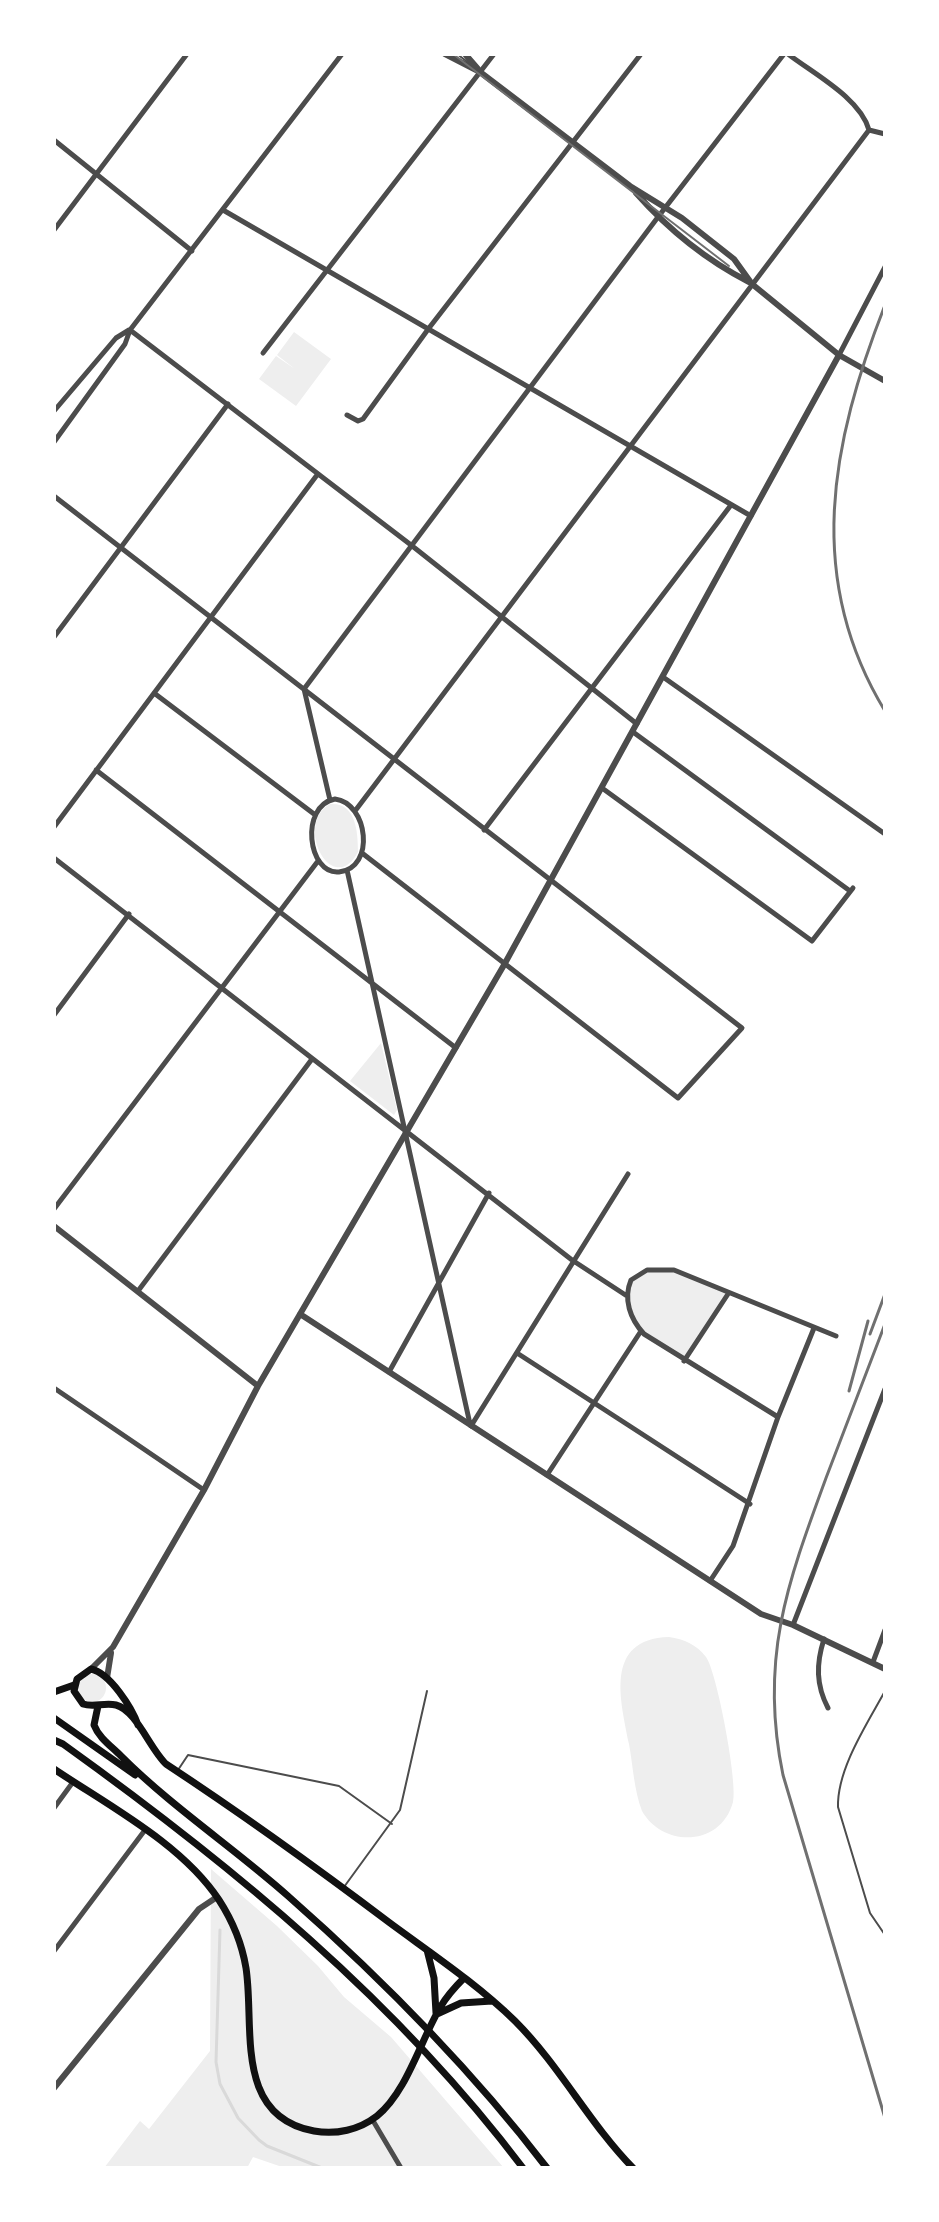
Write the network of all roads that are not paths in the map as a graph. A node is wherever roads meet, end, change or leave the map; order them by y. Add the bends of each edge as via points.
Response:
1 (187, 54) edge
2 (342, 54) edge
3 (445, 54) edge
4 (457, 54) edge
5 (465, 54) edge
6 (494, 54) edge
7 (641, 54) edge
8 (786, 54) edge
9 (480, 72) junction
10 (869, 130) junction
11 (885, 134) edge
12 (54, 140) edge
13 (572, 143) junction
14 (96, 173) junction
15 (630, 186) junction
16 (667, 207) junction
17 (223, 210) junction
18 (658, 217) junction
19 (54, 230) edge
20 (192, 251) junction
21 (885, 267) edge
22 (329, 270) junction
23 (752, 284) junction
24 (429, 328) junction
25 (130, 330) junction
26 (263, 353) dead end
27 (839, 355) junction
28 (885, 381) edge
29 (529, 388) junction
30 (228, 404) junction
31 (54, 411) edge
32 (347, 415) dead end
33 (54, 442) edge
34 (630, 447) junction
35 (317, 475) junction
36 (54, 496) edge
37 (731, 505) junction
38 (751, 516) junction
39 (411, 545) junction
40 (121, 548) junction
41 (211, 617) junction
42 (501, 618) junction
43 (54, 637) edge
44 (663, 677) junction
45 (304, 689) junction
46 (592, 689) junction
47 (154, 693) junction
48 (637, 724) junction
49 (633, 732) junction
50 (392, 759) junction
51 (96, 770) junction
52 (602, 788) junction
53 (330, 800) junction
54 (355, 811) junction
55 (314, 814) junction
56 (54, 827) edge
57 (484, 830) junction
58 (885, 834) edge
59 (362, 853) junction
60 (54, 858) edge
61 (318, 861) junction
62 (347, 870) junction
63 (551, 881) junction
64 (279, 912) junction
65 (129, 914) junction
66 (504, 965) junction
67 (373, 983) junction
68 (220, 988) junction
69 (54, 1015) edge
70 (457, 1048) junction
71 (312, 1059) junction
72 (407, 1133) junction
73 (628, 1174) dead end
74 (489, 1193) junction
75 (54, 1209) edge
76 (54, 1226) edge
77 (572, 1260) junction
78 (440, 1282) junction
79 (138, 1291) junction
80 (728, 1294) junction
81 (627, 1296) junction
82 (300, 1314) junction
83 (814, 1328) junction
84 (641, 1331) junction
85 (836, 1336) dead end
86 (517, 1353) junction
87 (684, 1361) junction
88 (389, 1372) junction
89 (258, 1386) junction
90 (54, 1388) edge
91 (885, 1389) edge
92 (594, 1404) junction
93 (778, 1417) junction
94 (470, 1426) junction
95 (547, 1475) junction
96 (204, 1490) junction
97 (750, 1504) junction
98 (710, 1582) junction
99 (793, 1625) junction
100 (885, 1630) edge
101 (824, 1638) junction
102 (112, 1650) junction
103 (873, 1662) junction
104 (91, 1669) junction
105 (885, 1669) edge
106 (108, 1680) junction
107 (74, 1685) junction
108 (427, 1691) dead end
109 (885, 1691) edge
110 (54, 1692) edge
111 (99, 1706) junction
112 (828, 1708) dead end
113 (54, 1718) edge
114 (138, 1725) junction
115 (54, 1739) edge
116 (54, 1769) edge
117 (177, 1771) junction
118 (73, 1782) junction
119 (153, 1788) junction
120 (54, 1808) edge
121 (392, 1824) junction
122 (145, 1830) junction
123 (344, 1888) junction
124 (217, 1897) junction
125 (885, 1935) edge
126 (427, 1950) junction
127 (54, 1951) edge
128 (464, 1978) junction
129 (492, 2001) junction
130 (436, 2015) junction
131 (54, 2088) edge
132 (372, 2119) junction
133 (401, 2168) edge
134 (523, 2168) edge
135 (547, 2168) edge
136 (633, 2168) edge

1 - 14 street
2 - 17 street
3 - 9 street
4 - 9 lane
5 - 9 street
6 - 9 street
7 - 13 street
8 - 10 street via 853,103
8 - 16 street
9 - 13 street
9 - 22 street
10 - 11 street
10 - 23 street
12 - 14 street
13 - 15 street
13 - 24 street
14 - 19 street
14 - 20 street
15 - 16 street
15 - 18 street
16 - 18 street
16 - 23 street via 734,259
17 - 20 street
17 - 22 street
18 - 23 street
18 - 29 street
20 - 25 street
21 - 27 street
22 - 24 street
22 - 26 street
23 - 27 street
23 - 34 street
24 - 29 street
24 - 32 street via 361,421
25 - 30 street
25 - 31 street via 116,338
25 - 33 street
27 - 28 street
27 - 38 street
29 - 34 street
29 - 39 street
30 - 35 street
30 - 40 street
34 - 37 street
34 - 42 street
35 - 39 street
35 - 41 street
36 - 40 street
37 - 38 street
37 - 46 street
38 - 44 street
39 - 42 street
39 - 45 street
40 - 41 street
40 - 43 street
41 - 45 street
41 - 47 street
42 - 46 street
42 - 50 street
44 - 48 street
44 - 58 street
45 - 50 street
45 - 53 street
46 - 48 street
46 - 57 street
47 - 51 street
47 - 55 street
48 - 49 street
49 - 52 street
49 - 52 street via 852,889 812,941
50 - 54 street
50 - 57 street
51 - 56 street
51 - 64 street
52 - 63 street
53 - 54 street via 345,801
53 - 55 street
54 - 59 street
55 - 61 street
57 - 63 street
59 - 62 street
59 - 66 street
60 - 65 street
61 - 62 street via 329,871
61 - 64 street
62 - 67 street
63 - 66 street
63 - 66 street via 742,1028 678,1098
64 - 67 street
64 - 68 street
65 - 68 street
65 - 69 street
66 - 70 street
67 - 70 street
67 - 72 street
68 - 71 street
68 - 75 street
70 - 72 street
71 - 72 street
71 - 79 street
72 - 74 street
72 - 78 street
72 - 82 street
73 - 77 street
74 - 77 street
74 - 78 street
76 - 79 street
77 - 81 street
77 - 86 street
78 - 88 street
78 - 94 street
79 - 89 street
80 - 81 street via 660,1269 634,1276
80 - 83 street
80 - 87 street
81 - 84 street
82 - 88 street
82 - 89 street
83 - 85 street
83 - 93 street
84 - 87 street
84 - 92 street
86 - 92 street
86 - 94 street
87 - 93 street
88 - 94 street
89 - 96 street
90 - 96 street
91 - 99 street
92 - 95 street
92 - 97 street
93 - 97 street
94 - 95 street
95 - 98 street
96 - 102 street
97 - 98 street via 733,1546
98 - 99 street via 761,1614
99 - 101 street
100 - 103 street
101 - 103 street
101 - 112 street via 817,1661 820,1692
102 - 104 street
102 - 106 street
103 - 105 street
104 - 106 main road
104 - 107 main road
106 - 111 main road via 110,1695
106 - 114 main road
107 - 110 main road
107 - 111 main road via 79,1701
108 - 121 lane via 400,1810
109 - 125 lane via 837,1795 870,1913
111 - 114 main road via 122,1708
111 - 119 main road via 93,1719 98,1733
113 - 119 main road
114 - 117 main road via 154,1752
115 - 134 main road via 153,1809 314,1942 459,2090
116 - 118 main road
117 - 121 lane via 188,1755 339,1786
117 - 123 main road
118 - 120 street
118 - 122 main road
119 - 135 main road via 288,1896 475,2082
121 - 123 lane
122 - 124 main road
122 - 127 street
123 - 126 main road
124 - 131 street via 199,1909
124 - 132 main road via 244,1957 251,2065 266,2099 288,2121 320,2132 347,2130
126 - 128 main road
126 - 130 main road
128 - 129 main road
128 - 130 main road
129 - 130 main road via 461,2003
129 - 136 main road via 554,2064
130 - 132 main road via 395,2094
132 - 133 street

